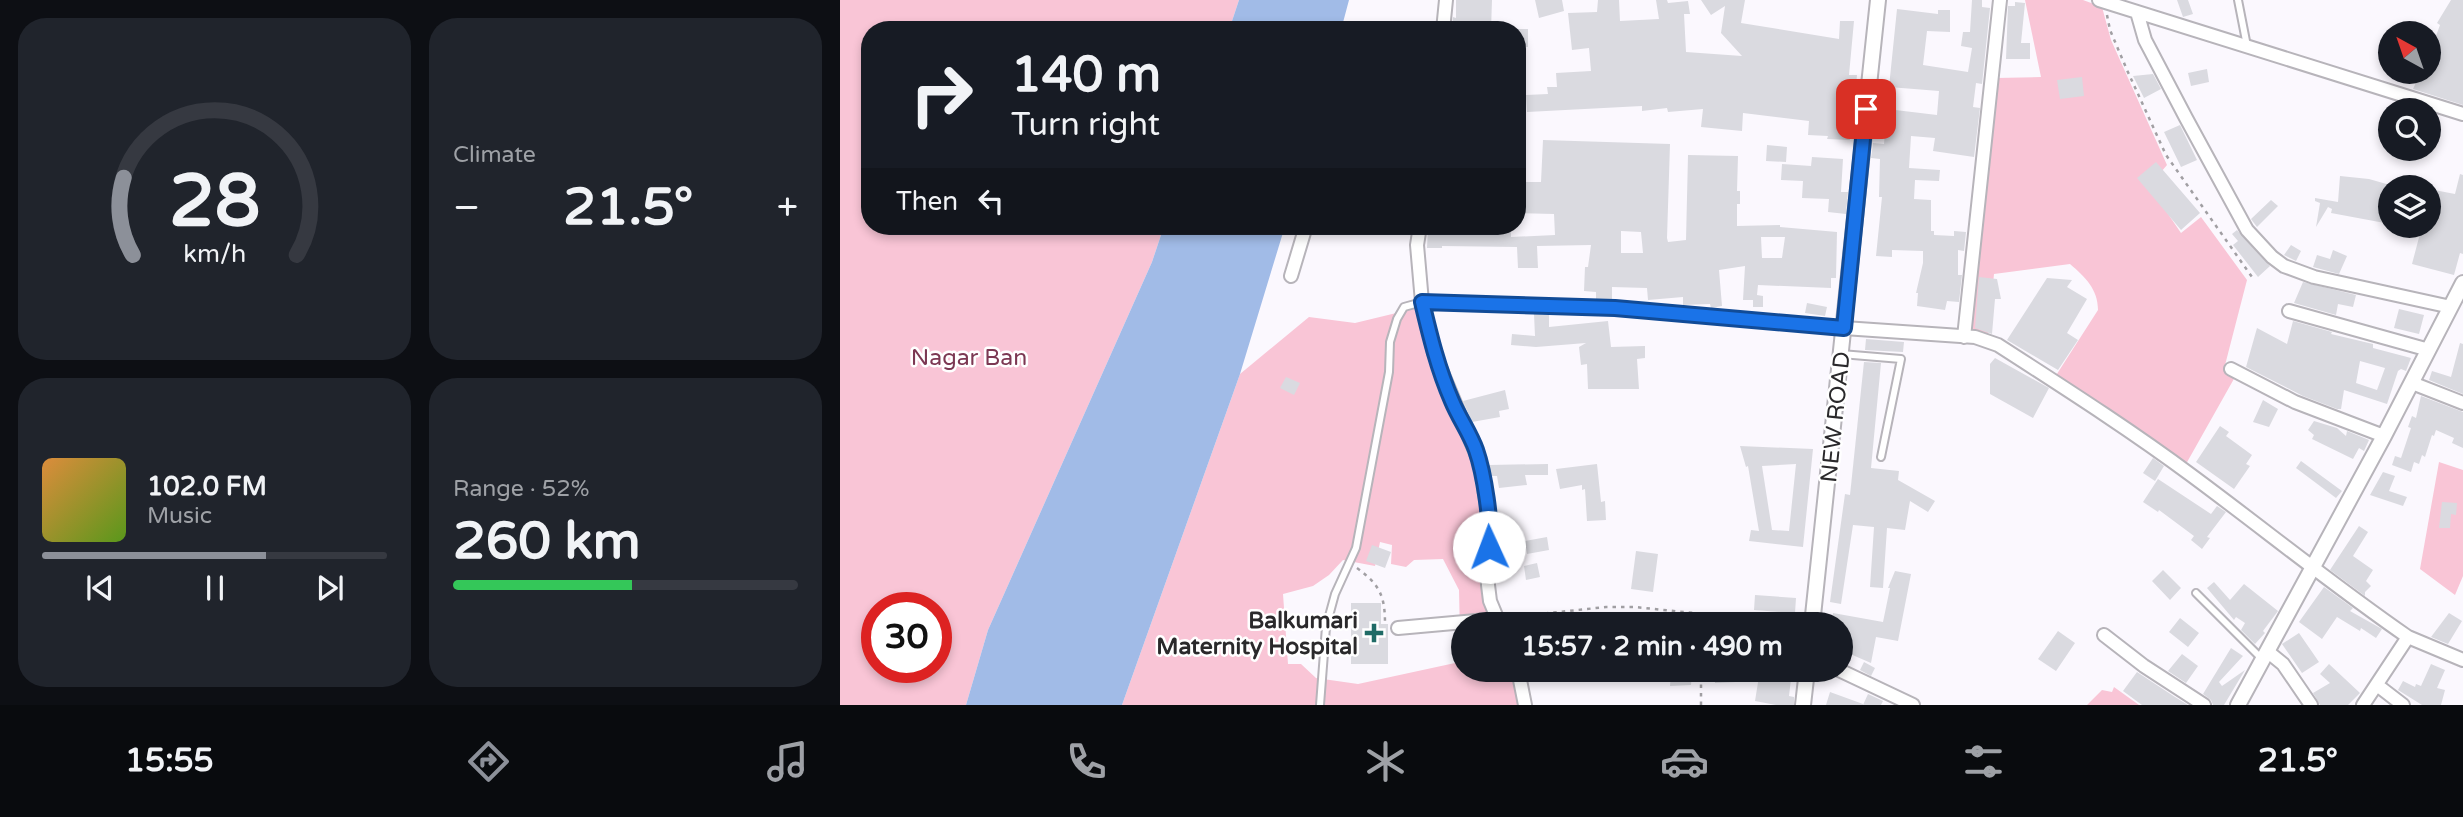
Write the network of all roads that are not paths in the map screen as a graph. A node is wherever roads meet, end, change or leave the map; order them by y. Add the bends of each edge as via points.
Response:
1 (1446, 0) edge
2 (1878, 0) edge
3 (2000, 0) edge
4 (2238, 0) edge
5 (2102, 1) edge
6 (2137, 12) junction
7 (1444, 21) edge
8 (2247, 46) junction
9 (2463, 114) edge
10 (1303, 235) edge
11 (1419, 235) edge
12 (1292, 276) dead end
13 (2463, 283) edge
14 (1422, 302) junction
15 (2451, 307) junction
16 (2289, 311) dead end
17 (1844, 328) junction
18 (1964, 337) junction
19 (2429, 350) junction
20 (1841, 354) junction
21 (2231, 369) dead end
22 (2412, 383) junction
23 (2463, 403) edge
24 (2384, 436) junction
25 (1881, 457) dead end
26 (2312, 566) junction
27 (2196, 593) dead end
28 (1495, 612) edge
29 (1813, 612) edge
30 (1451, 625) edge
31 (1398, 628) dead end
32 (2104, 635) dead end
33 (2408, 637) junction
34 (2264, 655) junction
35 (2463, 660) edge
36 (1853, 677) edge
37 (1520, 682) edge
38 (1806, 682) edge
39 (2377, 685) junction
40 (1320, 705) edge
41 (1525, 705) edge
42 (1803, 705) edge
43 (1913, 705) edge
44 (2204, 705) edge
45 (2238, 705) edge
46 (2311, 705) edge
47 (2362, 705) edge
48 (2403, 705) edge

1 - 7 street
2 - 17 street, NEW ROAD
3 - 18 street
4 - 8 lane
5 - 6 street
6 - 8 street
6 - 15 street via 2144,40 2210,163 2247,230 2272,257 2314,277
8 - 9 street
10 - 12 street
11 - 14 street
13 - 15 street
14 - 17 street via 1615,308
14 - 28 street via 1434,353 1480,463 1491,532 1488,585
14 - 40 lane via 1404,307 1390,342 1389,372 1356,548 1326,627
15 - 19 street
16 - 19 street
17 - 18 street
17 - 20 street, NEW ROAD
18 - 26 street via 1998,345 2098,409
19 - 22 street
20 - 25 lane via 1902,359
20 - 29 street, NEW ROAD
21 - 24 street via 2295,401
22 - 23 street
22 - 24 street
24 - 26 street
26 - 33 street
26 - 34 street
27 - 34 lane
30 - 31 street
32 - 44 street
33 - 35 street
33 - 39 street
34 - 45 street
34 - 46 street via 2283,664
36 - 43 street
37 - 41 street
38 - 42 street
39 - 47 street
39 - 48 street

